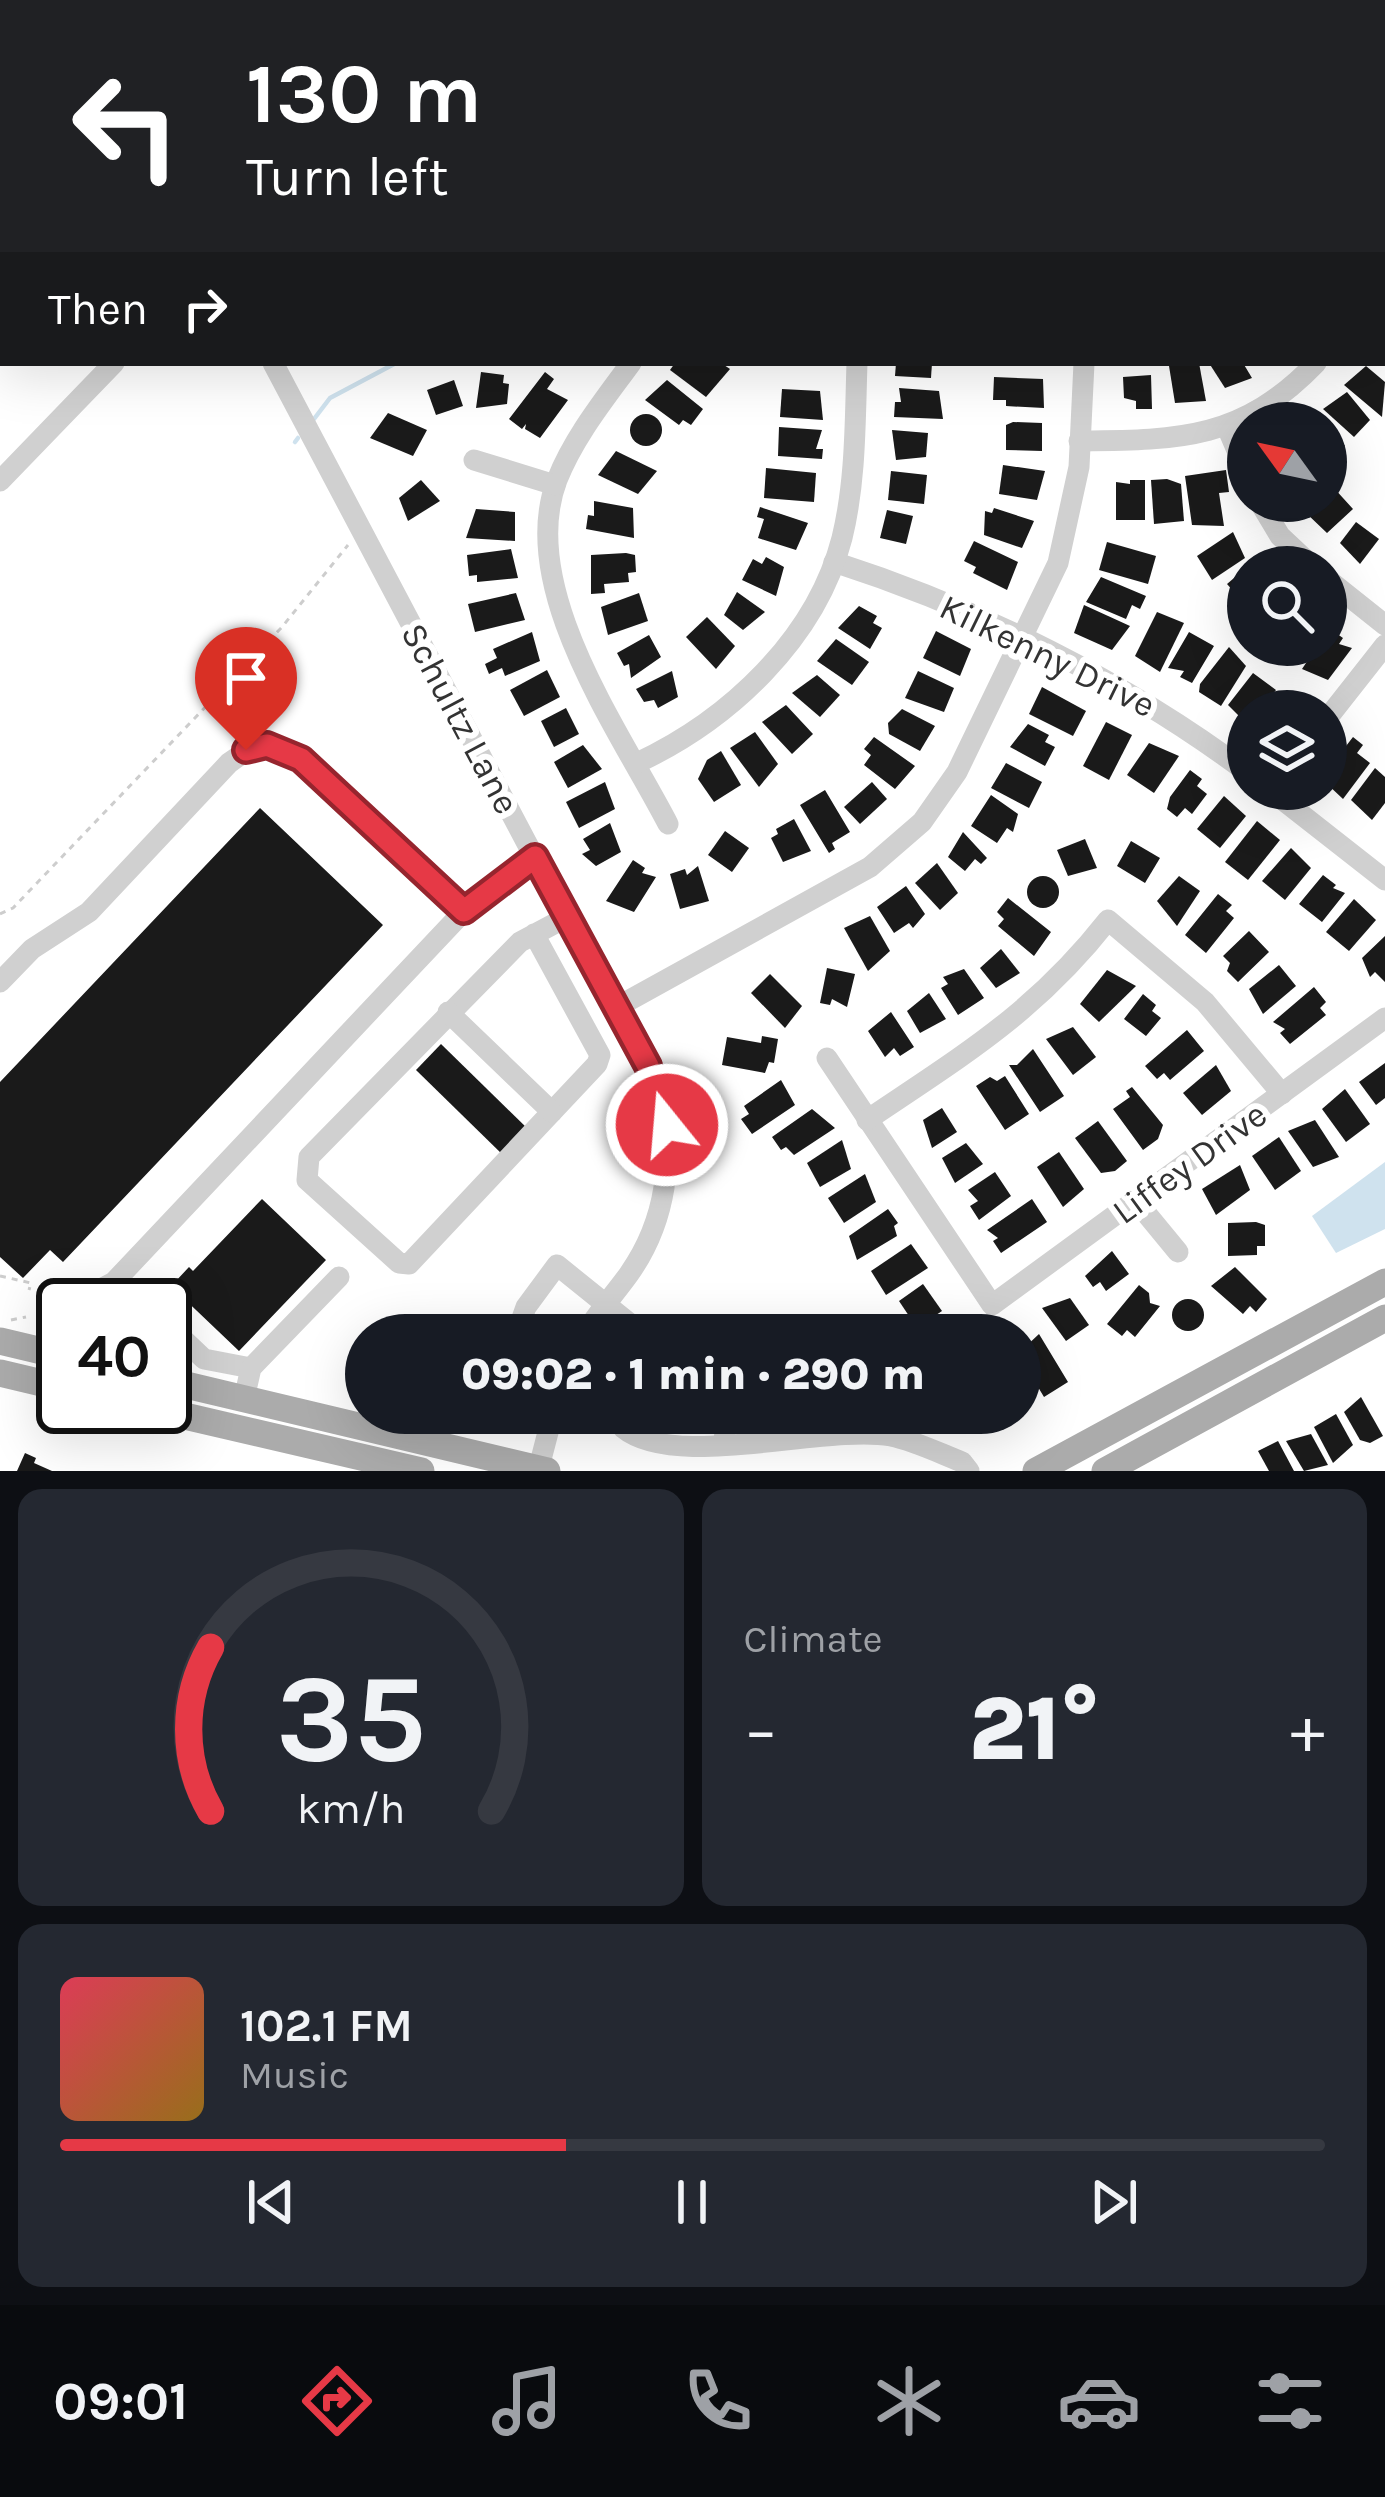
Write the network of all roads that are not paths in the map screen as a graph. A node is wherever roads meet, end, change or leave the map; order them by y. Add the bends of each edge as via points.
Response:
1 (111, 366) edge
2 (275, 366) edge
3 (630, 366) edge
4 (857, 366) edge
5 (1084, 366) edge
6 (1313, 366) edge
7 (1271, 402) edge
8 (1227, 427) edge
9 (1079, 441) junction
10 (474, 460) dead end
11 (0, 481) edge
12 (555, 485) junction
13 (1272, 522) edge
14 (1291, 546) edge
15 (834, 562) junction
16 (1347, 595) edge
17 (1385, 625) edge
18 (1023, 641) junction
19 (1385, 644) edge
20 (1347, 693) edge
21 (1227, 757) edge
22 (637, 763) junction
23 (1296, 810) edge
24 (668, 824) dead end
25 (535, 857) junction
26 (1385, 880) edge
27 (464, 911) junction
28 (567, 917) junction
29 (534, 934) junction
30 (0, 982) edge
31 (617, 1006) junction
32 (448, 1012) junction
33 (1385, 1018) edge
34 (827, 1058) dead end
35 (1282, 1094) junction
36 (552, 1112) junction
37 (867, 1120) junction
38 (1136, 1201) junction
39 (1178, 1252) dead end
40 (338, 1277) dead end
41 (118, 1278) edge
42 (1385, 1282) edge
43 (606, 1304) junction
44 (524, 1314) edge
45 (599, 1314) edge
46 (618, 1314) edge
47 (1385, 1318) edge
48 (0, 1341) edge
49 (192, 1348) edge
50 (36, 1350) edge
51 (251, 1369) junction
52 (0, 1373) edge
53 (36, 1382) edge
54 (192, 1386) edge
55 (244, 1399) junction
56 (192, 1418) edge
57 (238, 1428) junction
58 (549, 1434) edge
59 (633, 1434) edge
60 (725, 1434) edge
61 (724, 1445) junction
62 (541, 1470) edge
63 (421, 1471) edge
64 (969, 1471) edge
65 (1036, 1471) edge
66 (1105, 1471) edge

1 - 11 street
2 - 25 street, Schultz Lane
3 - 12 street
4 - 15 street via 854,467
5 - 9 street
6 - 7 street
8 - 9 street via 1168,440
9 - 18 street via 1072,517
10 - 12 street
12 - 22 street via 549,543 561,614
13 - 14 street
15 - 18 street, Kilkenny Drive via 910,587
15 - 22 street via 794,635 745,692
16 - 17 street
18 - 21 street, Kilkenny Drive via 1175,718
18 - 31 street via 957,772 901,844
19 - 20 street
22 - 24 street
23 - 26 street
25 - 27 street
25 - 28 street, Schultz Lane
27 - 30 street via 301,759 267,745 229,764 88,911
27 - 41 street
28 - 29 street
28 - 31 street, Schultz Lane
29 - 32 street
29 - 36 street via 600,1055
31 - 43 street, Schultz Lane via 660,1094 669,1164 649,1239
32 - 36 street
32 - 36 street via 309,1157 307,1180 391,1258 409,1264
33 - 35 street, Liffey Drive
34 - 37 street
35 - 37 street via 1205,1002 1108,920 1025,1012
35 - 38 street, Liffey Drive
37 - 38 street, Liffey Drive via 992,1305
38 - 39 street
40 - 51 street
42 - 65 main road
43 - 44 street via 556,1265
43 - 45 street, Schultz Lane
43 - 46 street
47 - 66 main road
48 - 50 main road
49 - 51 street via 203,1359
51 - 55 street
52 - 53 main road
54 - 55 main road
55 - 57 main road
55 - 62 main road
56 - 57 main road
57 - 63 main road
58 - 62 street
59 - 61 street
60 - 61 street
61 - 64 street via 890,1436

